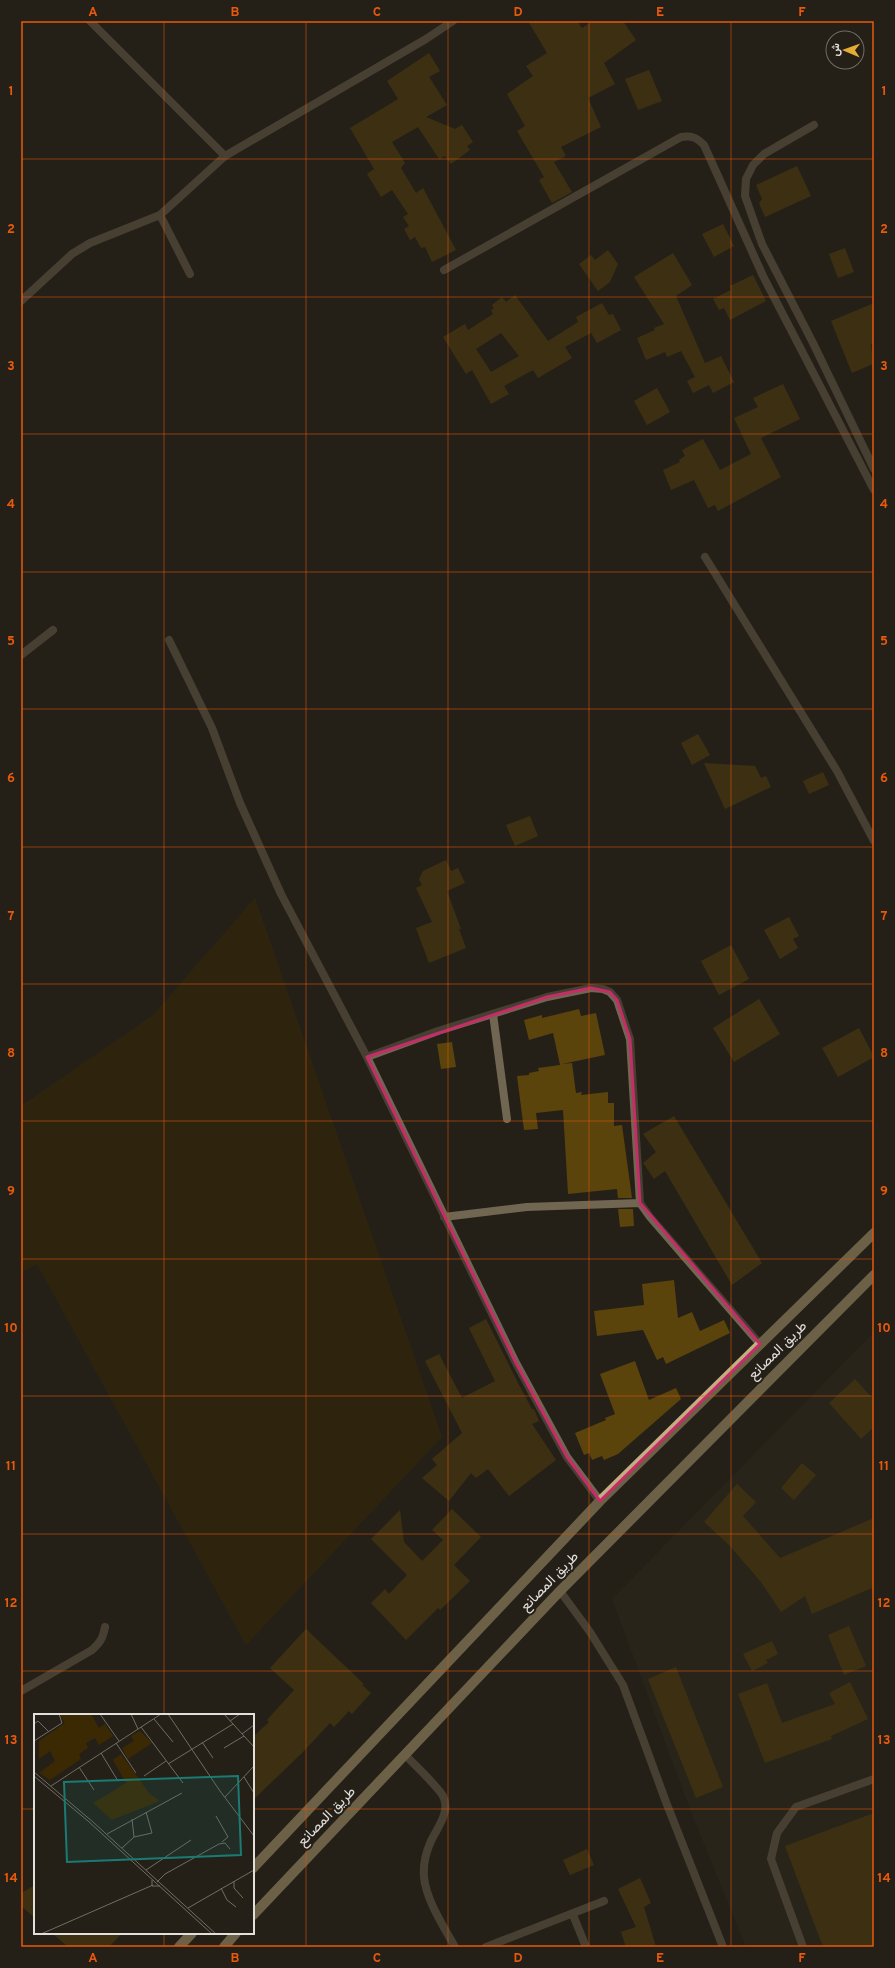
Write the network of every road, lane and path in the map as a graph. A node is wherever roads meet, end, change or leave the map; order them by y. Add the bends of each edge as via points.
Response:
1 (90, 21) edge
2 (453, 21) edge
3 (814, 125) dead end
4 (225, 156) junction
5 (160, 215) junction
6 (444, 270) dead end
7 (190, 274) dead end
8 (21, 301) edge
9 (874, 469) edge
10 (874, 490) edge
11 (705, 557) dead end
12 (53, 630) dead end
13 (169, 640) dead end
14 (21, 655) edge
15 (874, 841) edge
16 (493, 1014) junction
17 (367, 1057) junction
18 (507, 1119) dead end
19 (640, 1203) junction
20 (444, 1216) junction
21 (874, 1233) edge
22 (874, 1275) edge
23 (760, 1344) junction
24 (600, 1501) junction
25 (560, 1591) junction
26 (105, 1627) dead end
27 (21, 1691) edge
28 (406, 1755) junction
29 (874, 1779) edge
30 (254, 1867) edge
31 (604, 1901) dead end
32 (254, 1914) edge
33 (573, 1915) junction
34 (191, 1934) edge
35 (235, 1934) edge
36 (179, 1947) edge
37 (224, 1947) edge
38 (455, 1947) edge
39 (486, 1947) edge
40 (586, 1947) edge
41 (723, 1947) edge
42 (803, 1947) edge

1 - 4 street
2 - 4 street
3 - 9 street via 764,154 753,165 746,179 745,196 762,244
4 - 5 street
5 - 7 street
5 - 8 street via 90,243 72,254
6 - 10 street via 682,137 697,138 704,145 764,276
11 - 15 street via 837,771
12 - 14 street
13 - 17 street via 212,728 240,803 281,894
16 - 17 street
16 - 18 street
16 - 19 street via 547,997 591,988 610,992 618,1000 632,1054
17 - 20 street
19 - 20 street via 527,1207
19 - 23 street
20 - 24 street via 516,1363 567,1457
21 - 23 main road, طريق المصانع
22 - 25 main road, طريق المصانع
23 - 24 main road, طريق المصانع
24 - 30 main road, طريق المصانع
25 - 28 main road, طريق المصانع
25 - 41 street via 590,1632 623,1685
26 - 27 street via 104,1636 92,1650
28 - 32 main road, طريق المصانع
28 - 38 street via 443,1796 442,1823 431,1840 425,1858 424,1877 427,1894
29 - 42 street via 796,1807 777,1833 771,1859
31 - 33 street
33 - 39 street
33 - 40 street
34 - 36 main road
35 - 37 main road

